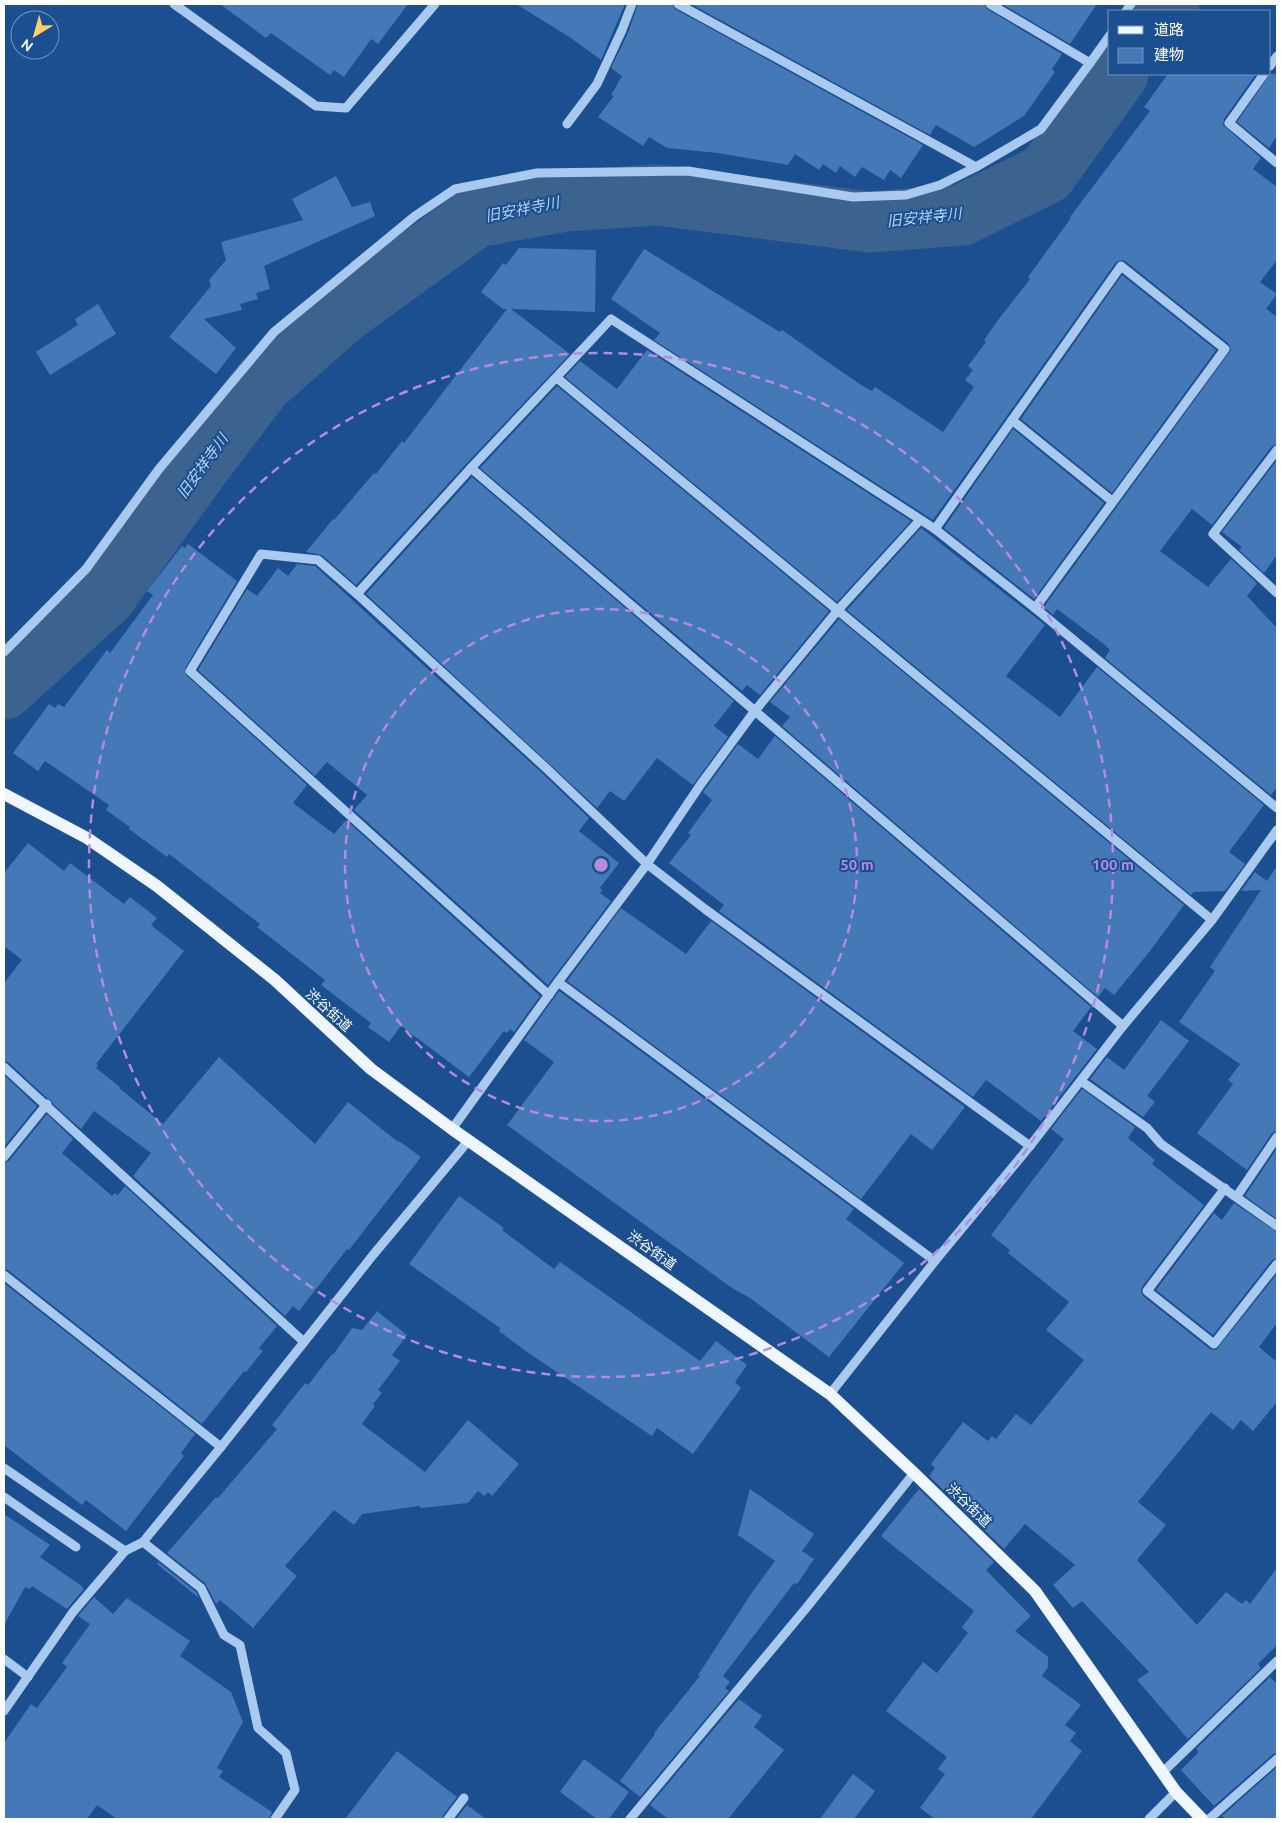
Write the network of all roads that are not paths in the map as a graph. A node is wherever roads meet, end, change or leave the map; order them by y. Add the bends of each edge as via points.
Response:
1 (174, 4) edge
2 (435, 4) edge
3 (632, 4) edge
4 (678, 4) edge
5 (990, 4) edge
6 (1108, 38) edge
7 (1090, 64) junction
8 (1263, 75) edge
9 (567, 124) dead end
10 (1277, 163) edge
11 (976, 167) junction
12 (557, 378) junction
13 (1012, 420) junction
14 (1277, 450) edge
15 (471, 468) junction
16 (1112, 501) junction
17 (920, 520) junction
18 (935, 529) junction
19 (1277, 593) edge
20 (358, 594) junction
21 (1035, 608) junction
22 (838, 610) junction
23 (4, 652) edge
24 (754, 712) junction
25 (4, 794) edge
26 (1277, 808) edge
27 (1277, 830) edge
28 (647, 864) junction
29 (1212, 920) junction
30 (558, 982) junction
31 (549, 995) junction
32 (1123, 1026) junction
33 (4, 1067) edge
34 (1080, 1081) junction
35 (46, 1104) junction
36 (452, 1129) junction
37 (1277, 1137) edge
38 (469, 1140) junction
39 (1030, 1146) junction
40 (4, 1157) edge
41 (1225, 1188) junction
42 (1237, 1196) junction
43 (1277, 1226) edge
44 (935, 1261) junction
45 (1277, 1264) edge
46 (4, 1275) edge
47 (304, 1342) junction
48 (830, 1394) junction
49 (221, 1447) junction
50 (4, 1468) edge
51 (914, 1473) junction
52 (4, 1497) edge
53 (143, 1542) junction
54 (76, 1547) dead end
55 (125, 1551) junction
56 (4, 1659) edge
57 (1277, 1661) edge
58 (28, 1676) junction
59 (4, 1711) edge
60 (1277, 1759) edge
61 (1162, 1772) junction
62 (1176, 1792) junction
63 (464, 1798) dead end
64 (275, 1819) edge
65 (448, 1819) edge
66 (630, 1819) edge
67 (1149, 1819) edge
68 (1202, 1819) edge
69 (1209, 1819) edge

1 - 2 street via 316,106 346,108
3 - 9 street via 597,84
4 - 11 street
5 - 7 street
6 - 7 street
7 - 11 street via 1041,128
8 - 10 street via 1229,123
11 - 23 street via 940,186 906,194 853,197 688,171 537,173 455,189 415,216 274,332 159,469 86,569
12 - 15 street
12 - 17 street via 611,319
12 - 22 street
13 - 16 street
13 - 16 street via 1121,266 1225,349
13 - 18 street
14 - 19 street via 1213,534
15 - 20 street
15 - 24 street
16 - 21 street
17 - 18 street
17 - 22 street
18 - 21 street
20 - 28 street
20 - 31 street via 318,560 261,554 190,671
21 - 26 street
22 - 24 street
22 - 29 street
24 - 28 street
24 - 32 street
25 - 36 main road, 渋谷街道 via 87,838 158,886 275,980 371,1069
27 - 29 street
28 - 30 street
28 - 39 street
29 - 32 street
30 - 31 street
30 - 44 street
31 - 36 street
32 - 34 street
33 - 35 street
34 - 39 street
34 - 41 street via 1147,1128 1161,1144
35 - 40 street
35 - 47 street
36 - 38 main road, 渋谷街道
37 - 42 street
38 - 47 street
38 - 48 main road, 渋谷街道
39 - 44 street
41 - 42 street
41 - 45 street via 1147,1291 1214,1344
42 - 43 street
44 - 48 street
46 - 49 street
47 - 49 street
48 - 51 main road, 渋谷街道
49 - 53 street
50 - 55 street
51 - 61 main road, 渋谷街道 via 1035,1591
51 - 66 street via 808,1607
52 - 54 street
53 - 55 street
53 - 64 street via 201,1588 224,1635 240,1645 258,1728 286,1753 294,1790
55 - 58 street via 73,1612
56 - 58 street
57 - 61 street
58 - 59 street
60 - 69 street
61 - 62 main road, 渋谷街道
62 - 67 street
62 - 68 main road, 渋谷街道
63 - 65 street

